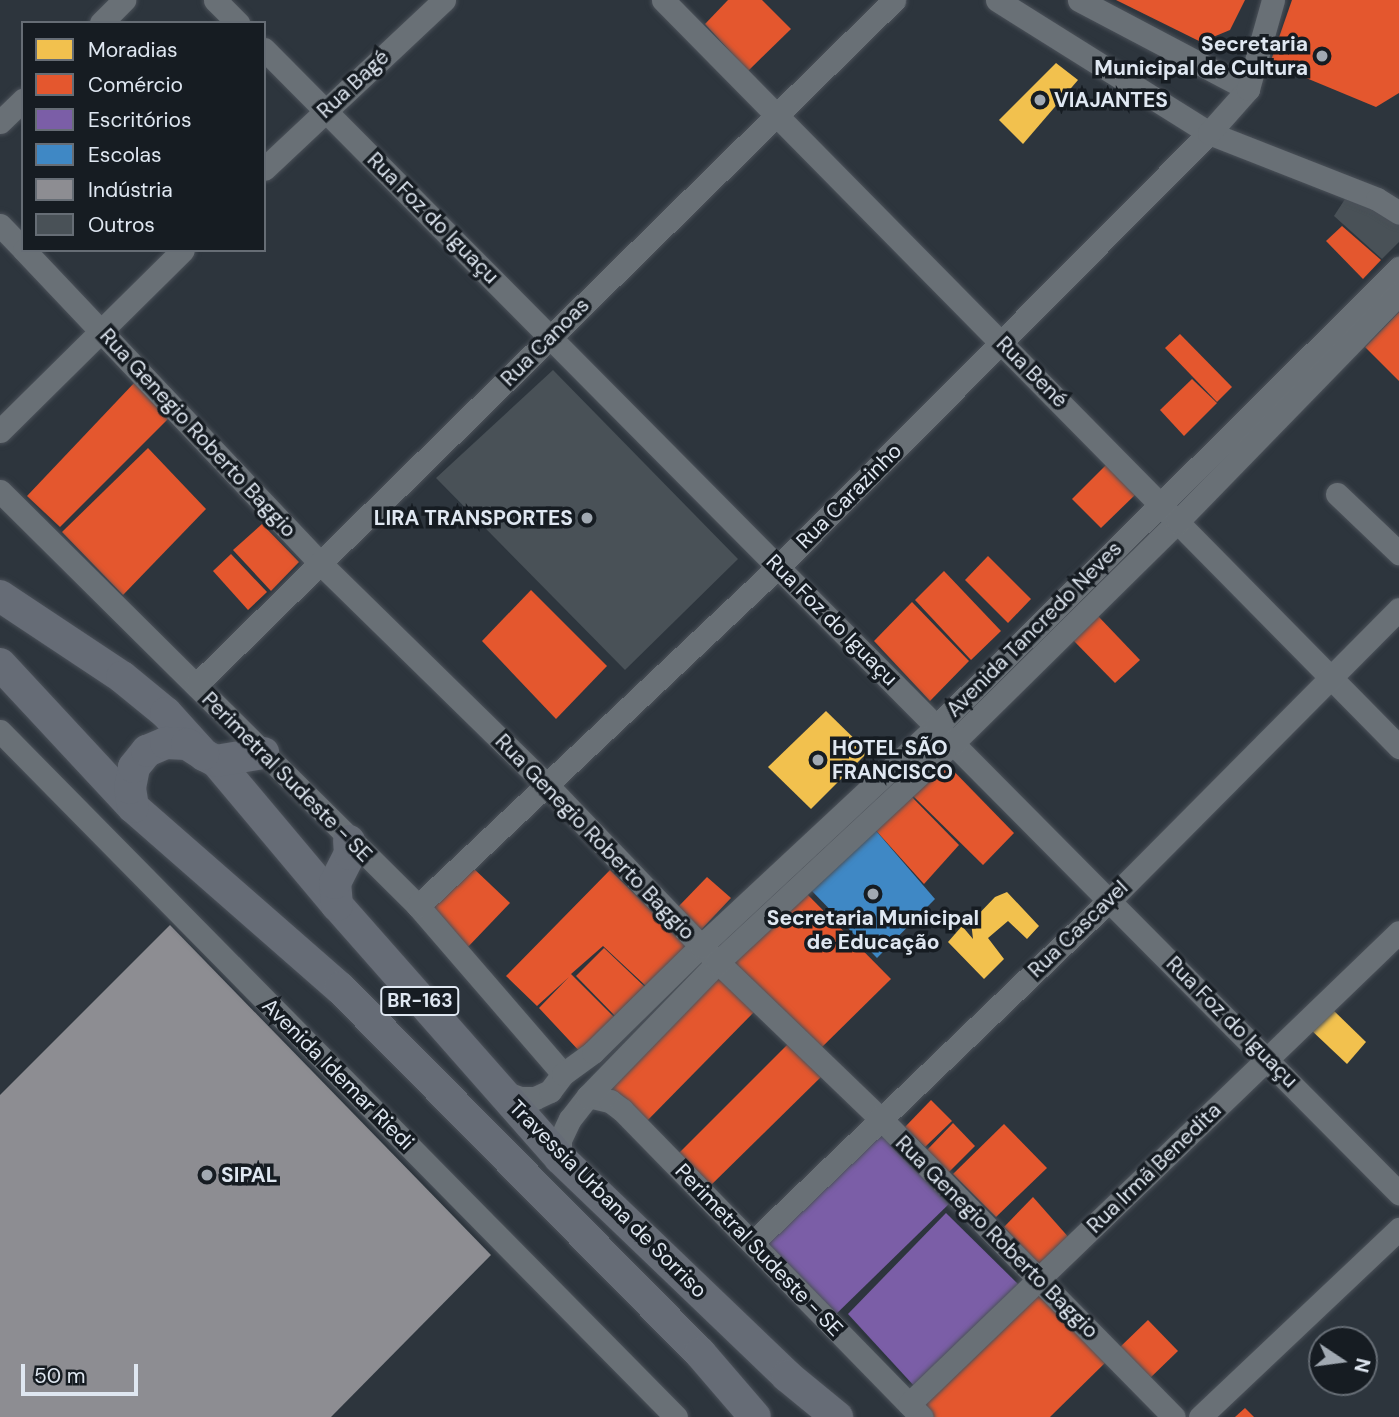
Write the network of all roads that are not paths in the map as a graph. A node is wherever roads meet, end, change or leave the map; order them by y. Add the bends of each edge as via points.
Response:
1 (124, 0) edge
2 (215, 0) edge
3 (444, 0) edge
4 (663, 0) edge
5 (894, 0) edge
6 (997, 0) edge
7 (1079, 0) edge
8 (1273, 0) edge
9 (103, 21) edge
10 (236, 21) edge
11 (266, 51) edge
12 (1248, 89) junction
13 (21, 102) edge
14 (324, 110) junction
15 (777, 115) junction
16 (0, 122) edge
17 (1209, 134) junction
18 (266, 167) edge
19 (1388, 200) edge
20 (1399, 213) edge
21 (0, 225) edge
22 (21, 246) edge
23 (27, 252) edge
24 (181, 252) edge
25 (1399, 268) edge
26 (1399, 294) edge
27 (102, 330) junction
28 (550, 336) junction
29 (1002, 342) junction
30 (0, 431) edge
31 (0, 491) edge
32 (1337, 494) dead end
33 (1161, 502) junction
34 (1178, 521) junction
35 (1399, 553) edge
36 (320, 564) junction
37 (779, 566) junction
38 (0, 596) edge
39 (1399, 610) edge
40 (0, 664) edge
41 (1332, 675) junction
42 (196, 685) junction
43 (0, 730) edge
44 (945, 734) junction
45 (1399, 747) edge
46 (263, 753) junction
47 (210, 758) junction
48 (547, 785) junction
49 (133, 807) junction
50 (349, 841) junction
51 (1110, 900) junction
52 (337, 905) junction
53 (418, 906) junction
54 (1399, 932) edge
55 (701, 946) junction
56 (718, 962) junction
57 (1268, 1058) junction
58 (563, 1074) junction
59 (498, 1090) junction
60 (588, 1097) junction
61 (880, 1118) junction
62 (560, 1158) junction
63 (1399, 1193) edge
64 (1399, 1229) edge
65 (752, 1243) junction
66 (1038, 1280) junction
67 (915, 1410) edge
68 (676, 1417) edge
69 (755, 1417) edge
70 (837, 1417) edge
71 (1174, 1417) edge
72 (1200, 1417) edge

1 - 9 street
2 - 10 street
3 - 14 street, Rua Bagé
4 - 15 street, Rua Bené
5 - 15 street, Rua Canoas
6 - 17 street
7 - 12 street
8 - 12 street
11 - 14 street, Rua Foz do Iguaçu
12 - 17 street, Rua Carazinho
13 - 16 street
14 - 18 street, Rua Bagé
14 - 28 street, Rua Foz do Iguaçu
15 - 28 street, Rua Canoas
15 - 29 street, Rua Bené
17 - 19 street
17 - 29 street, Rua Carazinho
19 - 20 street
21 - 22 street, Rua Genegio Roberto Baggio
23 - 27 street, Rua Genegio Roberto Baggio
24 - 27 street
25 - 33 street, Avenida Tancredo Neves
26 - 34 street, Avenida Tancredo Neves
27 - 30 street
27 - 36 street, Rua Genegio Roberto Baggio
28 - 36 street, Rua Canoas
28 - 37 street, Rua Foz do Iguaçu
29 - 33 street, Rua Bené
29 - 37 street, Rua Carazinho
31 - 42 street, Perimetral Sudeste - SE
32 - 35 street
33 - 34 street, Rua Bené
33 - 44 street, Avenida Tancredo Neves
34 - 41 street, Rua Bené
34 - 44 street, Avenida Tancredo Neves
36 - 42 street, Rua Canoas
36 - 48 street, Rua Genegio Roberto Baggio
37 - 44 street, Rua Foz do Iguaçu
37 - 48 street, Rua Carazinho
38 - 47 highway, Travessia Urbana de Sorriso / BR-163 via 122,677
39 - 41 street, Rua Cascavel
40 - 49 highway, Travessia Urbana de Sorriso / BR-163
41 - 45 street, Rua Bené
41 - 51 street, Rua Cascavel
42 - 46 street, Perimetral Sudeste - SE
43 - 68 street, Avenida Idemar Riedi
44 - 51 street, Rua Foz do Iguaçu
44 - 55 street, Avenida Tancredo Neves
44 - 56 street, Avenida Tancredo Neves
46 - 47 highway
46 - 50 street, Perimetral Sudeste - SE
47 - 49 highway via 187,744 166,743 147,751 134,767
47 - 52 highway, Travessia Urbana de Sorriso / BR-163
48 - 53 street, Rua Carazinho
48 - 55 street, Rua Genegio Roberto Baggio
49 - 69 highway, Travessia Urbana de Sorriso / BR-163 via 340,988 700,1353
50 - 52 highway via 349,854 335,883
50 - 53 street, Perimetral Sudeste - SE
51 - 57 street, Rua Foz do Iguaçu
51 - 61 street, Rua Cascavel
52 - 59 highway, Travessia Urbana de Sorriso / BR-163
53 - 58 street, Perimetral Sudeste - SE
54 - 57 street, Rua Irmã Benedita
55 - 56 street, Rua Genegio Roberto Baggio
55 - 58 street, Avenida Tancredo Neves via 593,1052
56 - 60 street, Avenida Tancredo Neves
56 - 61 street, Rua Genegio Roberto Baggio
57 - 63 street, Rua Foz do Iguaçu
57 - 66 street, Rua Irmã Benedita
58 - 59 street, Avenida Tancredo Neves via 550,1091 535,1098
58 - 60 street, Perimetral Sudeste - SE via 558,1089 563,1099 573,1103
59 - 62 highway, Travessia Urbana de Sorriso / BR-163
60 - 62 street, Avenida Tancredo Neves via 560,1140
60 - 65 street, Perimetral Sudeste - SE via 610,1101 622,1110
61 - 65 street, Rua Cascavel
61 - 66 street, Rua Genegio Roberto Baggio
62 - 70 highway, Travessia Urbana de Sorriso / BR-163 via 787,1376
64 - 72 street
65 - 67 street, Perimetral Sudeste - SE
66 - 67 street, Rua Irmã Benedita
66 - 71 street, Rua Genegio Roberto Baggio

